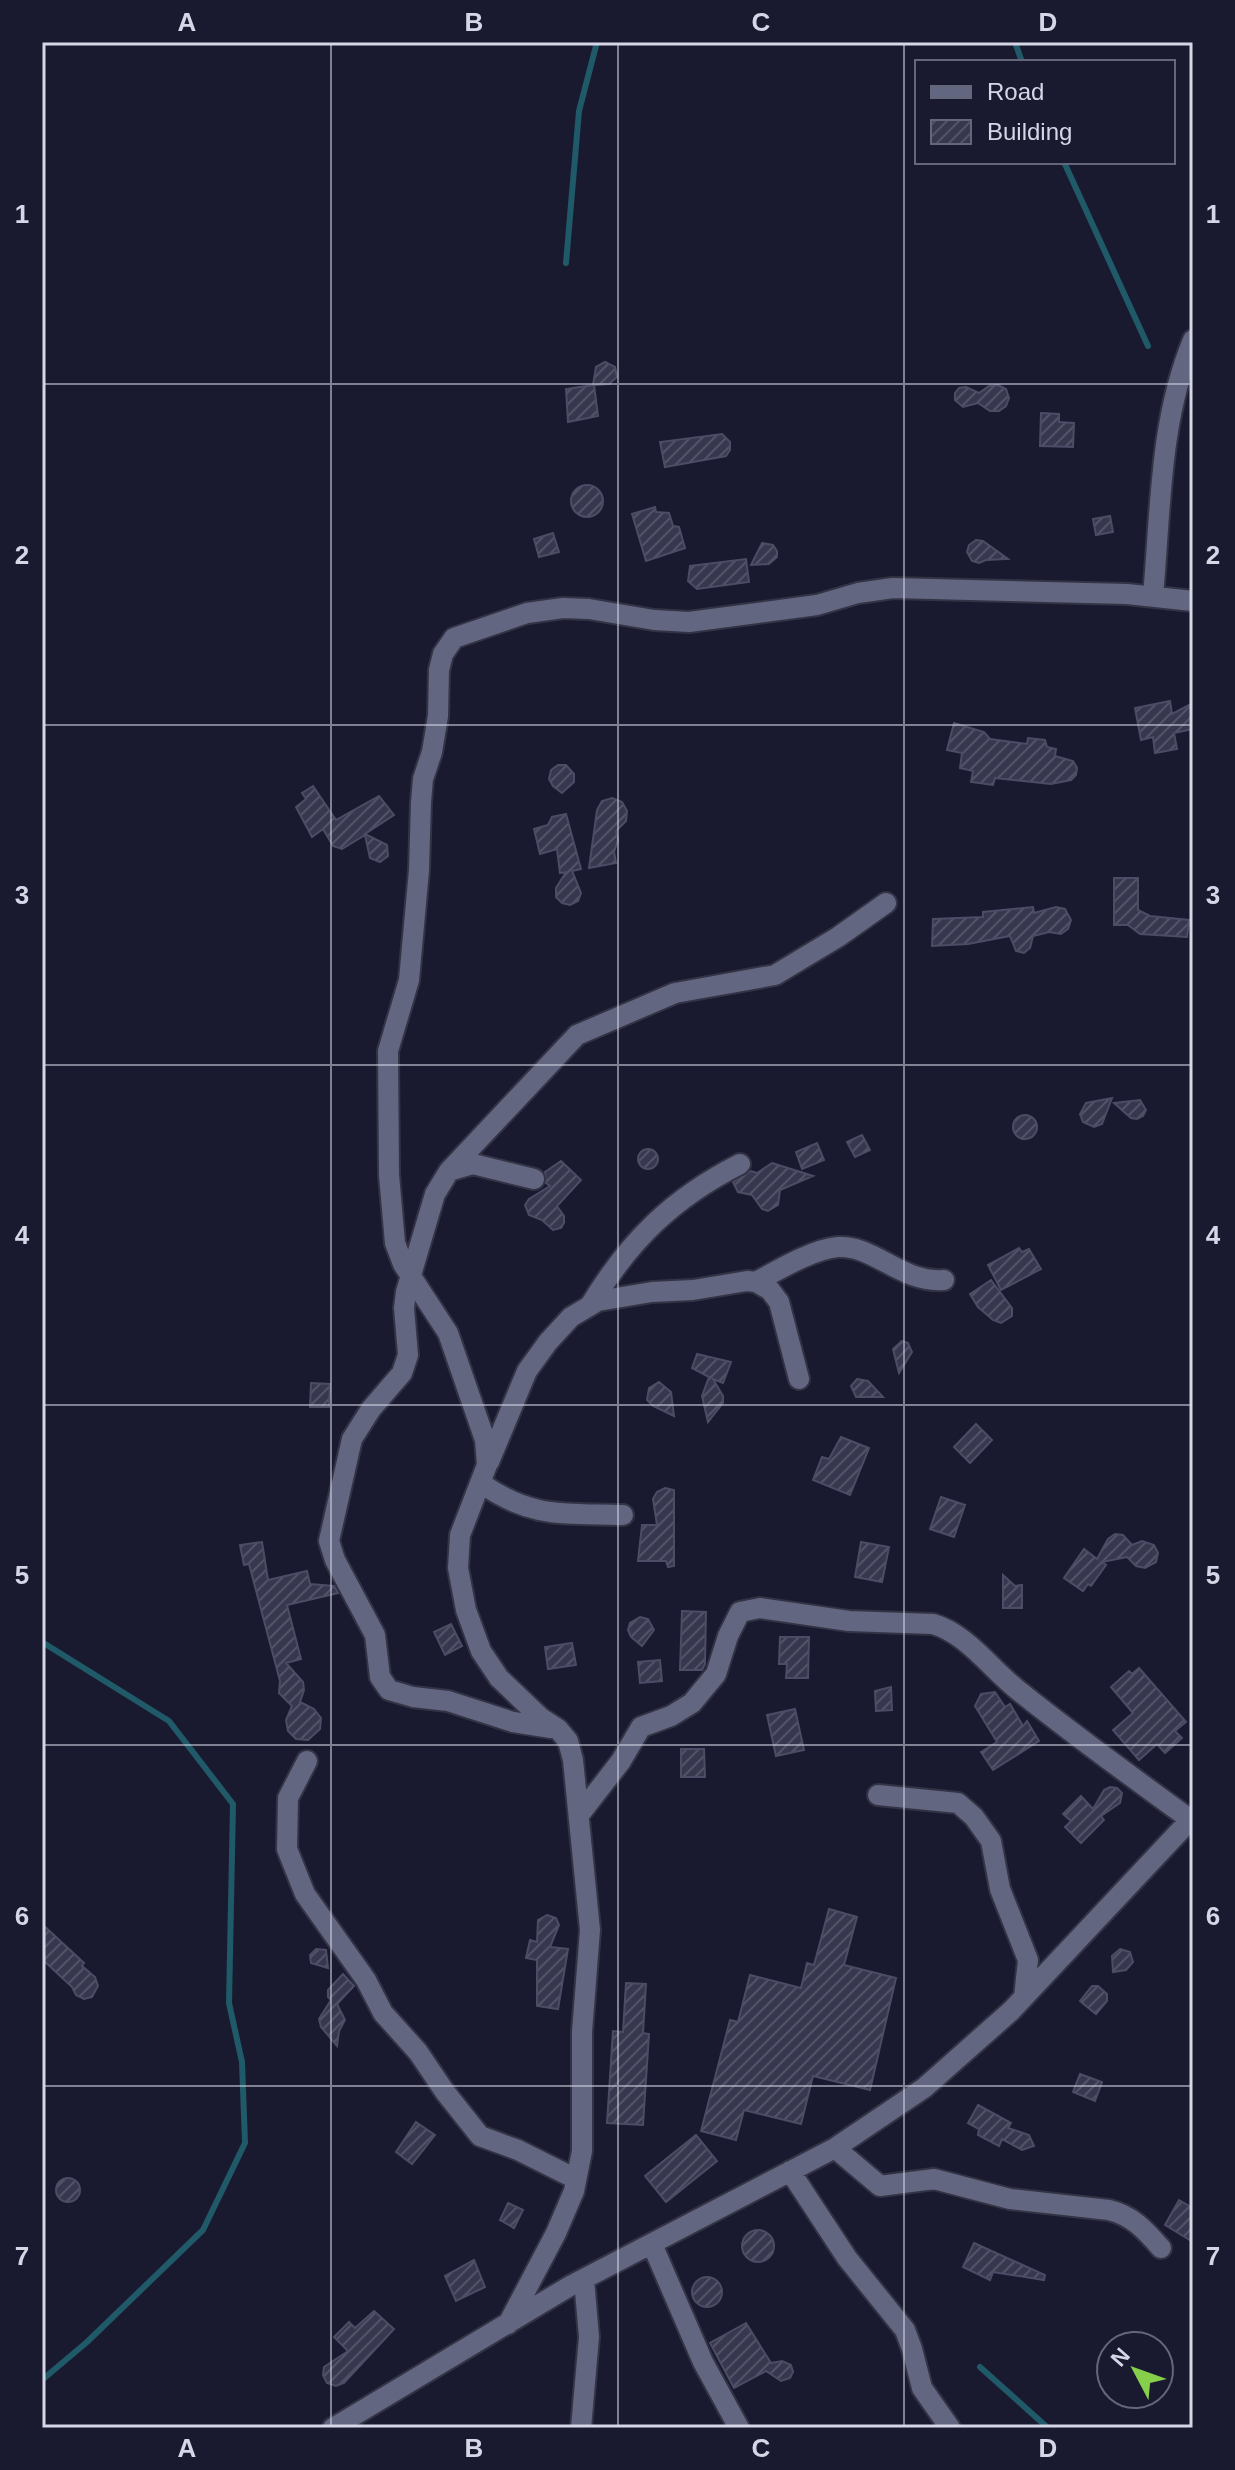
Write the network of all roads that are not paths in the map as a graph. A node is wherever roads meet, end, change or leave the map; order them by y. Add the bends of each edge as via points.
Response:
1 (1193, 340) edge
2 (1153, 596) junction
3 (1193, 601) edge
4 (886, 903) dead end
5 (740, 1164) dead end
6 (449, 1171) junction
7 (534, 1179) dead end
8 (412, 1277) junction
9 (944, 1280) dead end
10 (756, 1282) junction
11 (591, 1304) junction
12 (799, 1379) dead end
13 (484, 1474) junction
14 (623, 1515) dead end
15 (558, 1729) junction
16 (307, 1761) dead end
17 (878, 1795) dead end
18 (579, 1815) junction
19 (1192, 1818) edge
20 (1024, 1997) junction
21 (835, 2148) junction
22 (790, 2171) junction
23 (576, 2179) junction
24 (652, 2244) junction
25 (1161, 2248) dead end
26 (584, 2279) junction
27 (508, 2324) junction
28 (333, 2428) edge
29 (581, 2428) edge
30 (739, 2428) edge
31 (950, 2428) edge

1 - 2 street via 1172,401 1163,452
2 - 3 street
2 - 8 street via 893,588 817,605 689,622 563,608 527,613 454,638 441,662 438,716 423,779 409,980 388,1051 395,1243
4 - 6 street via 775,975 675,993 577,1035
5 - 11 street via 703,1183 660,1216 622,1256
6 - 7 street via 473,1164
6 - 8 street via 435,1194
8 - 13 street via 448,1333 485,1440
8 - 15 street via 404,1308 408,1355 402,1373 352,1439 329,1541 335,1560 375,1635 380,1677 389,1690
9 - 10 street via 914,1278 862,1251 838,1247
10 - 11 street
10 - 12 street via 779,1302
11 - 13 street via 563,1325 527,1371
13 - 14 street via 517,1506
13 - 15 street via 460,1535 458,1568 466,1610 481,1651 499,1678
15 - 18 street via 573,1760
16 - 23 street via 288,1798 287,1849 305,1894 383,2013 480,2136
17 - 20 street via 958,1803 974,1817 991,1841 1000,1889 1028,1960
18 - 19 street via 641,1727 692,1703 716,1674 740,1612 760,1608 945,1627 1078,1739
18 - 23 street via 590,1930 582,2032 582,2151
19 - 20 street
20 - 21 street via 924,2088
21 - 22 street
21 - 25 street via 880,2186 934,2179 1010,2199 1109,2210 1137,2222
22 - 24 street
22 - 31 street via 847,2258 905,2330 922,2388
23 - 27 street via 556,2233
24 - 26 street
24 - 30 street via 703,2362
26 - 27 street
26 - 29 street via 589,2337
27 - 28 street

